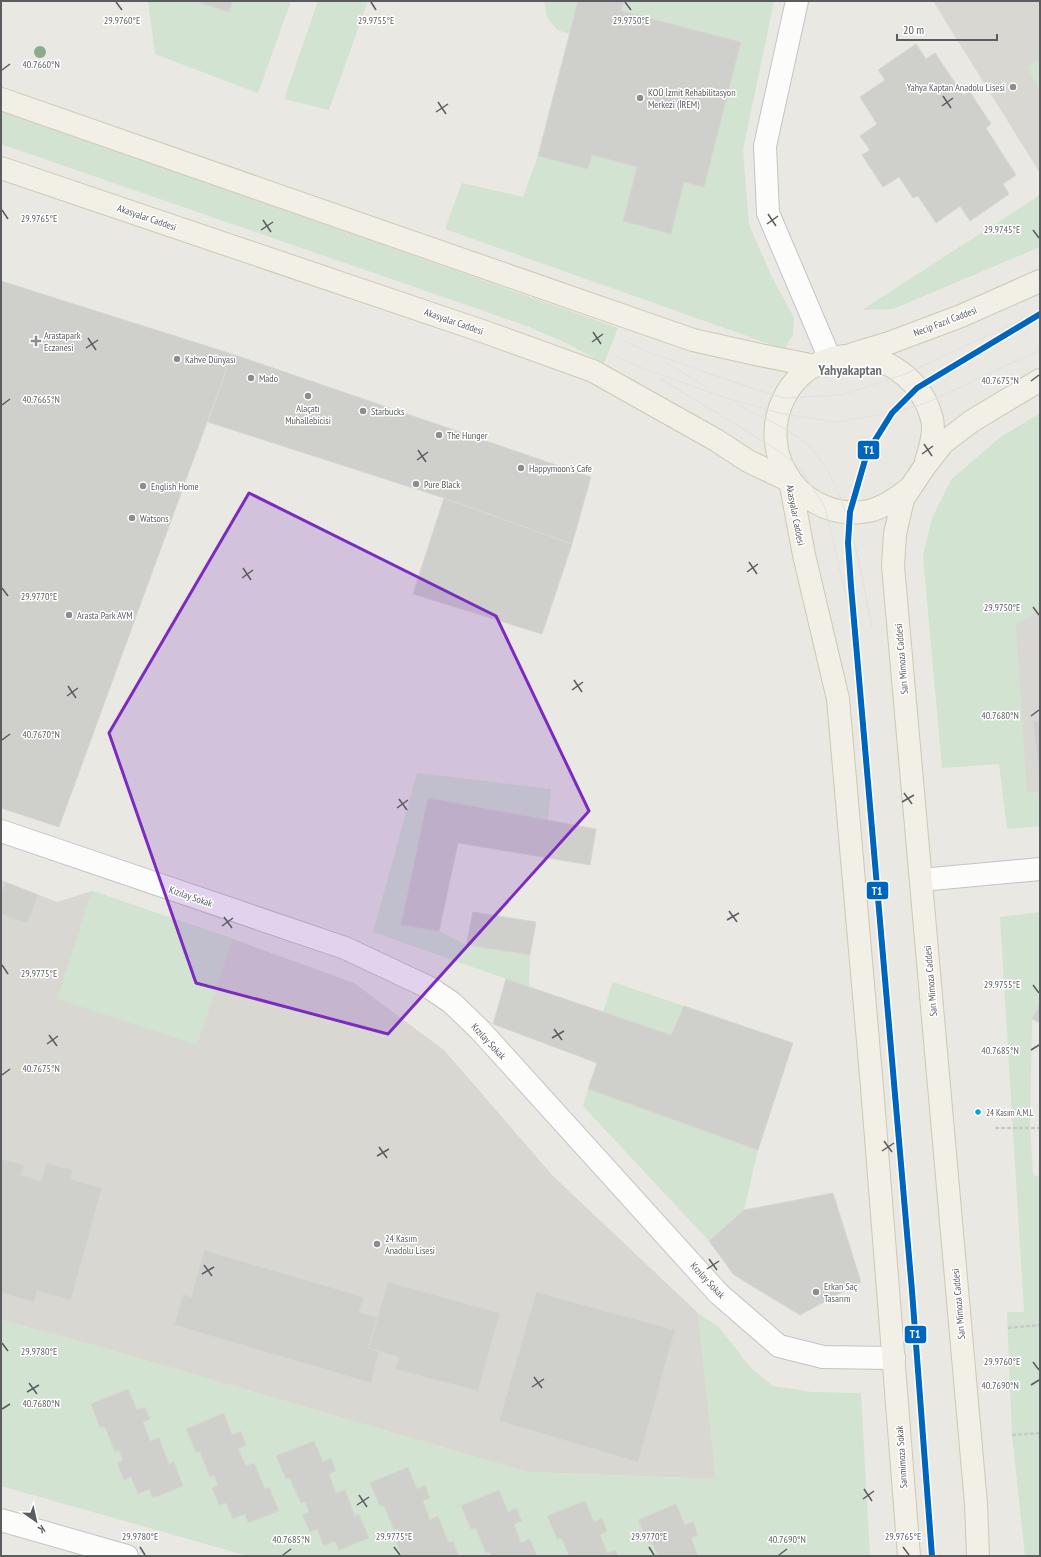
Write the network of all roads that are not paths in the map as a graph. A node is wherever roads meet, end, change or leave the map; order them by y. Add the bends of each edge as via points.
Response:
1 (797, 1) edge
2 (1, 100) edge
3 (1, 168) edge
4 (1040, 281) edge
5 (831, 360) junction
6 (1040, 380) edge
7 (925, 466) junction
8 (790, 481) junction
9 (912, 485) junction
10 (1, 831) edge
11 (1040, 869) edge
12 (921, 880) junction
13 (894, 1358) junction
14 (1, 1520) edge
15 (61, 1547) edge
16 (127, 1556) edge
17 (909, 1556) edge
18 (978, 1556) edge

1 - 5 street via 766,146 768,213
2 - 5 main road via 693,340
3 - 8 main road, Akasyalar Caddesi via 477,329 593,371 716,440 748,461
4 - 5 main road, Necip Fazıl Caddesi via 962,316 889,343
5 - 7 main road via 869,357 888,363 905,374 926,403 932,420 932,442
5 - 8 main road via 800,376 784,398 776,424 776,449 781,466
6 - 7 main road via 972,421 943,443
7 - 9 main road, Sarı Mimoza Caddesi
8 - 9 main road via 806,497 825,507 850,512 871,510 898,498
8 - 13 main road, Akasyalar Caddesi via 810,583 838,699
9 - 12 main road, Sarı Mimoza Caddesi via 903,499 896,527 893,566
10 - 13 street, Kızılay Sokak via 345,948 430,988 480,1030 719,1294 779,1346 823,1357
11 - 12 street
12 - 18 main road, Sarı Mimoza Caddesi via 976,1504
13 - 17 main road, Sarımimoza Sokak
14 - 15 street
15 - 16 street

